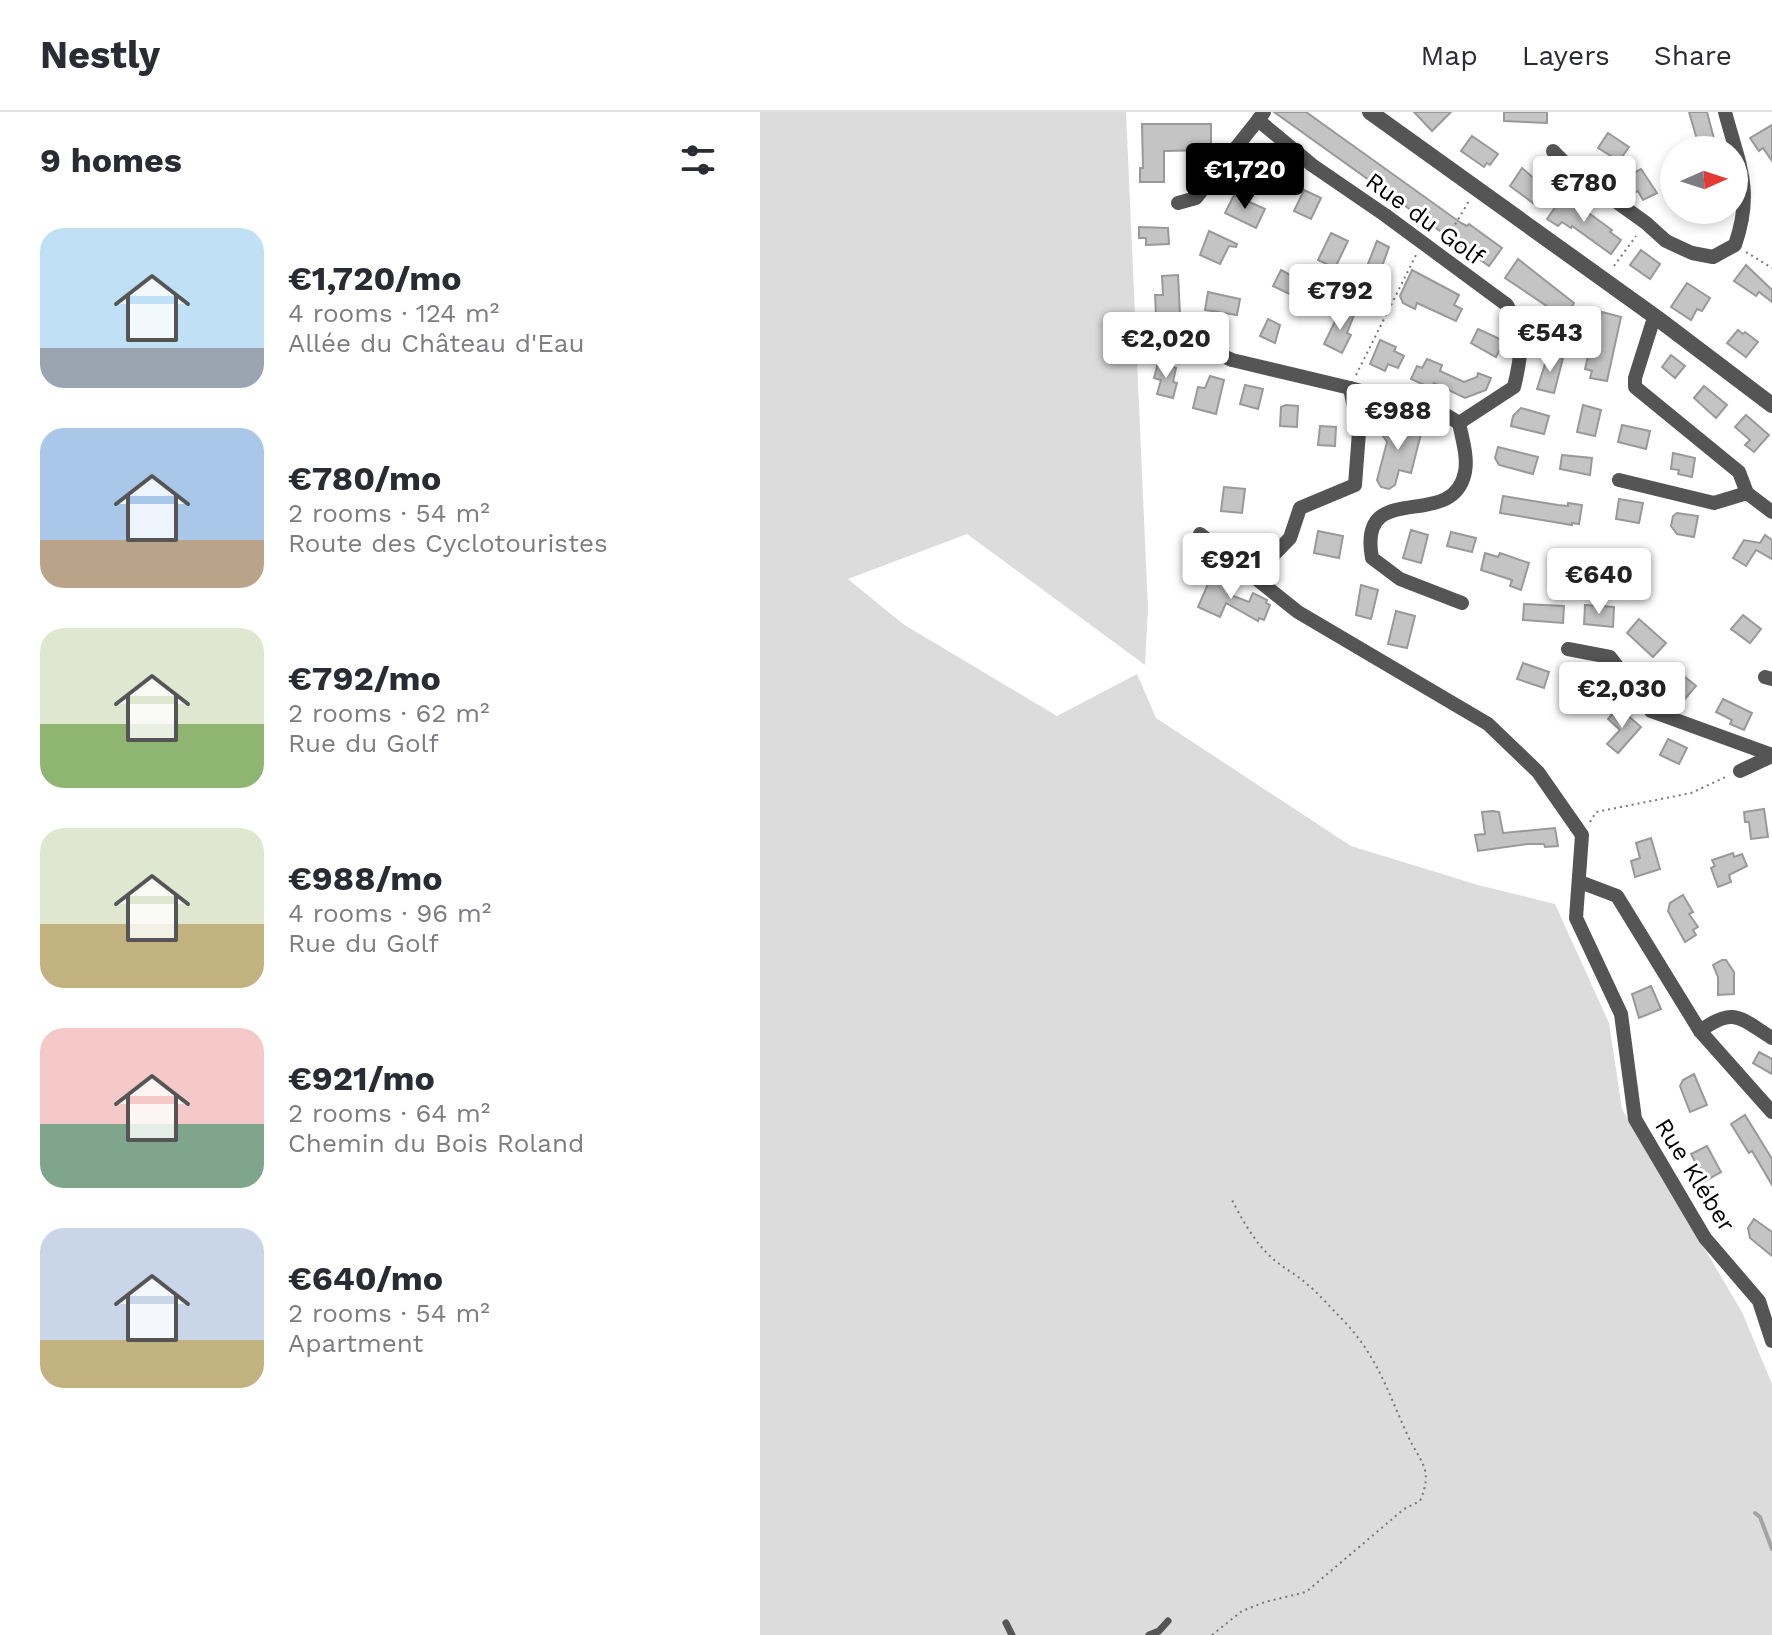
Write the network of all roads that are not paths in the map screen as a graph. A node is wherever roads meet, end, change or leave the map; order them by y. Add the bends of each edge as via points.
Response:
1 (1370, 112) edge
2 (1725, 112) edge
3 (1261, 116) edge
4 (1553, 151) dead end
5 (1178, 203) dead end
6 (1657, 318) junction
7 (1200, 346) dead end
8 (1350, 388) junction
9 (1772, 405) edge
10 (1459, 423) junction
11 (1619, 480) dead end
12 (1747, 493) junction
13 (1772, 512) edge
14 (1200, 534) dead end
15 (1253, 576) junction
16 (1462, 603) dead end
17 (1568, 649) dead end
18 (1772, 756) edge
19 (1740, 771) road end
20 (1580, 882) junction
21 (1700, 1031) junction
22 (1772, 1038) edge
23 (1772, 1112) edge
24 (1772, 1341) edge
25 (1168, 1621) dead end
26 (1006, 1623) dead end
27 (1012, 1635) edge
28 (1149, 1635) edge

1 - 6 street
2 - 4 street via 1746,191 1744,219 1735,245 1713,257 1666,241
3 - 5 street via 1196,198
3 - 10 street, Rue du Golf via 1312,165 1507,305 1521,338 1514,387
6 - 9 street
6 - 12 street via 1635,387 1739,472
7 - 8 street via 1232,360
8 - 10 street
8 - 15 street via 1359,432 1355,485 1300,508 1290,538
10 - 16 street via 1465,449 1460,485 1436,504 1391,510 1376,518 1369,544 1372,558 1400,579
11 - 12 street via 1714,503
12 - 13 street
14 - 15 street
15 - 20 street, Rue Kléber via 1298,612 1488,724 1538,772 1582,835
17 - 18 street via 1610,657 1651,711
18 - 19 street
20 - 21 street via 1617,896
20 - 24 street, Rue Kléber via 1576,918 1621,1014 1635,1119 1705,1238 1759,1301
21 - 22 street via 1727,1016
21 - 23 street
25 - 28 lane
26 - 27 lane

